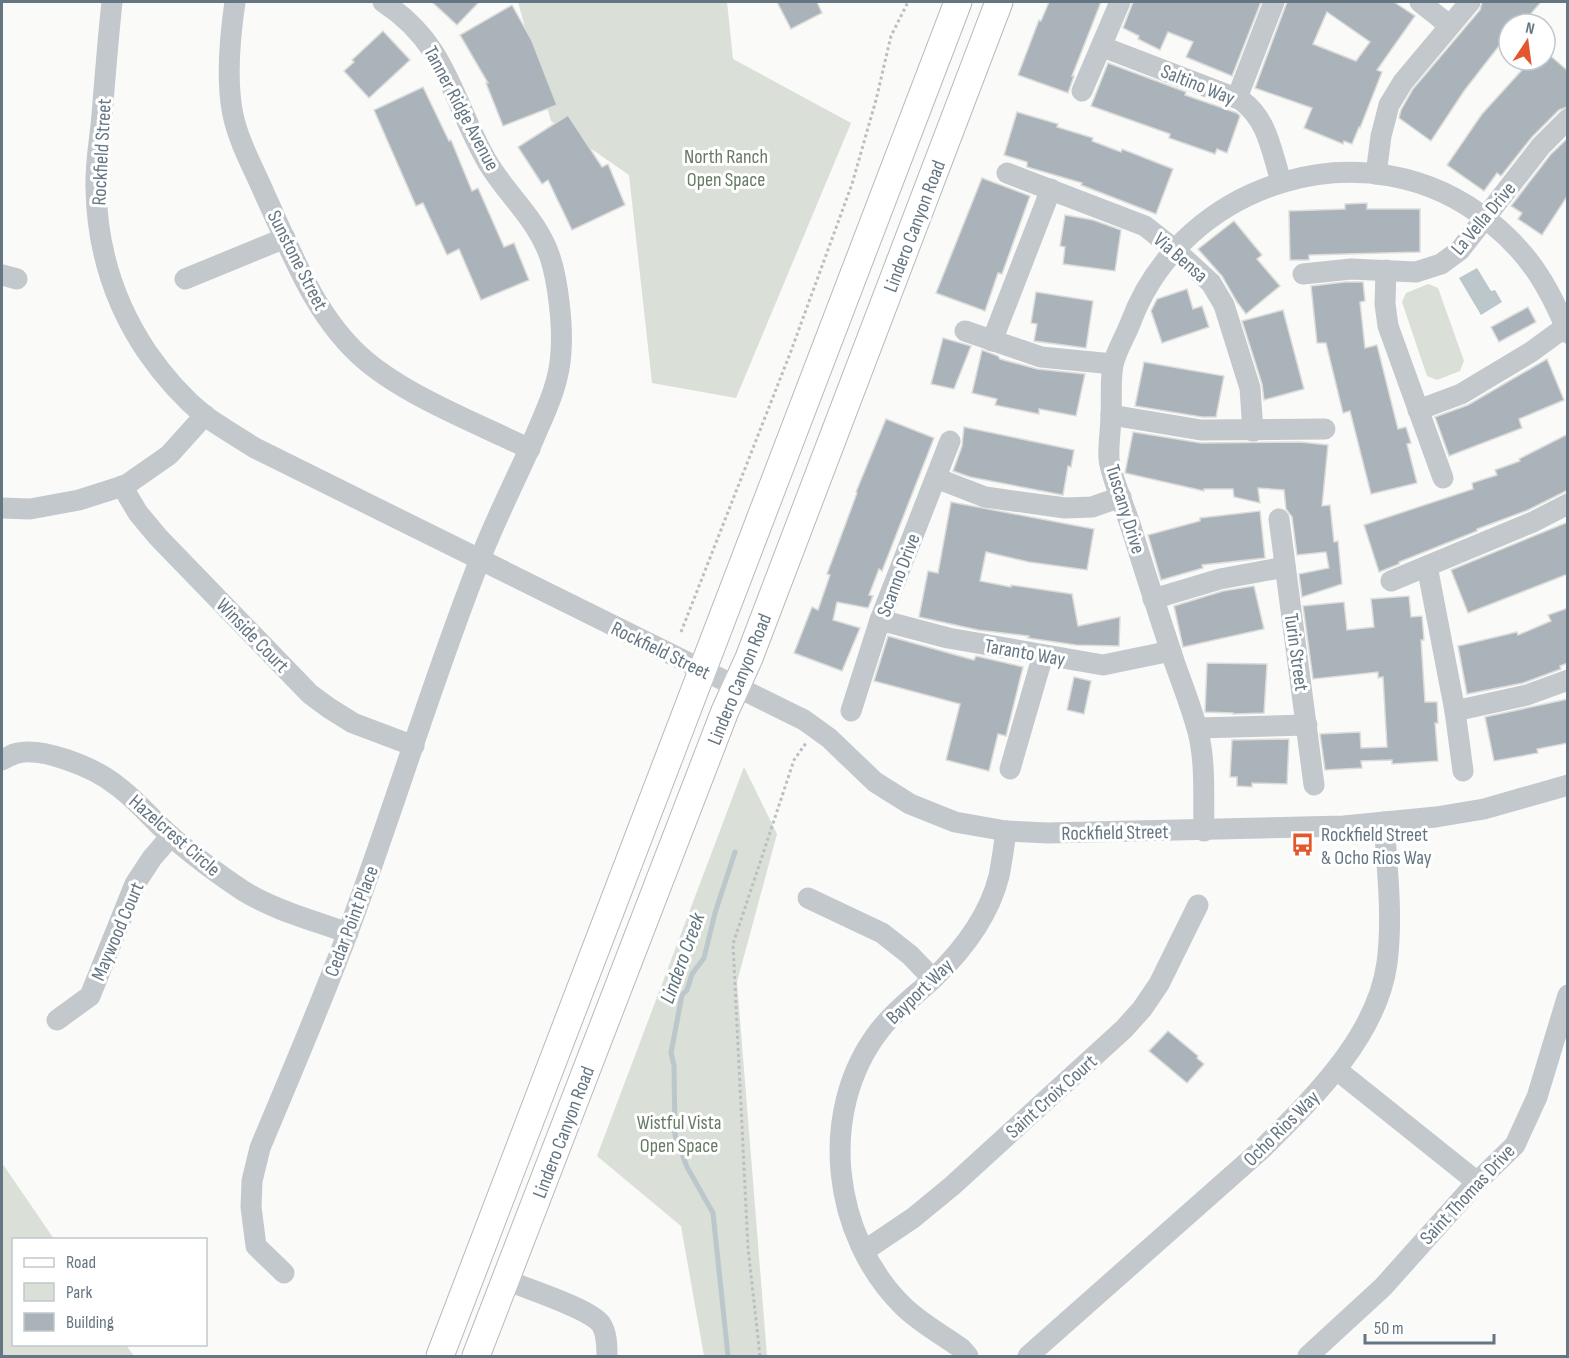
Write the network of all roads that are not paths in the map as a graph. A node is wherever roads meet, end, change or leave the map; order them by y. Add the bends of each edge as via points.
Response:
1 (111, 2) edge
2 (235, 2) edge
3 (383, 2) edge
4 (958, 2) edge
5 (999, 2) edge
6 (1120, 2) edge
7 (1274, 2) edge
8 (1420, 2) edge
9 (1470, 2) edge
10 (1449, 25) junction
11 (1102, 47) junction
12 (1083, 91) dead end
13 (1236, 98) junction
14 (1568, 119) edge
15 (1007, 172) dead end
16 (1376, 174) junction
17 (1281, 182) junction
18 (1051, 189) junction
19 (1485, 218) junction
20 (285, 238) junction
21 (1174, 249) junction
22 (1386, 270) junction
23 (1303, 274) dead end
24 (186, 279) dead end
25 (1567, 329) edge
26 (965, 331) dead end
27 (992, 341) junction
28 (1113, 364) junction
29 (1418, 410) junction
30 (205, 415) junction
31 (1111, 415) junction
32 (1324, 429) dead end
33 (1253, 431) junction
34 (950, 441) dead end
35 (530, 449) junction
36 (936, 478) junction
37 (1443, 478) dead end
38 (122, 486) junction
39 (1121, 497) junction
40 (1568, 504) edge
41 (2, 508) edge
42 (1279, 519) dead end
43 (479, 560) junction
44 (1427, 566) junction
45 (1285, 567) junction
46 (1391, 581) dead end
47 (1153, 599) junction
48 (880, 620) junction
49 (1171, 651) junction
50 (1043, 655) junction
51 (703, 671) junction
52 (1568, 680) edge
53 (736, 687) junction
54 (852, 711) dead end
55 (1455, 711) junction
56 (1306, 725) junction
57 (1197, 729) junction
58 (414, 746) junction
59 (2, 760) edge
60 (1010, 769) dead end
61 (1463, 771) dead end
62 (1314, 785) dead end
63 (1568, 785) edge
64 (1384, 822) junction
65 (1006, 831) junction
66 (1204, 831) junction
67 (171, 836) junction
68 (808, 898) dead end
69 (1198, 905) dead end
70 (348, 933) junction
71 (933, 979) junction
72 (1568, 995) edge
73 (57, 1020) dead end
74 (1337, 1070) junction
75 (1477, 1182) junction
76 (864, 1251) junction
77 (284, 1273) dead end
78 (506, 1280) junction
79 (440, 1356) edge
80 (476, 1356) edge
81 (607, 1356) edge
82 (968, 1356) edge
83 (1028, 1356) edge
84 (1308, 1356) edge

1 - 30 street, Rockfield Street via 96,186 103,251 123,310 138,337 158,367
2 - 20 street, Sunstone Street via 229,88 233,114
3 - 35 street, Tanner Ridge Avenue via 423,35 445,69 488,161 527,213 550,258 558,284 562,351 555,391
4 - 51 main road, Lindero Canyon Road
5 - 53 main road, Lindero Canyon Road
6 - 11 street
7 - 13 street
8 - 10 street
9 - 10 street
10 - 16 street via 1389,105
11 - 12 street
11 - 13 street, Saltino Way
13 - 17 street, Saltino Way via 1253,109 1264,125
14 - 19 street, La Vella Drive via 1541,146
15 - 18 street, Via Bensa
16 - 17 street, Tuscany Drive via 1327,173
16 - 19 street, Tuscany Drive via 1435,189
17 - 21 street, Tuscany Drive via 1223,208
18 - 21 street, Via Bensa via 1145,226
18 - 27 street
19 - 22 street, La Vella Drive via 1460,250 1441,264 1416,272
19 - 25 street, Tuscany Drive via 1536,269
20 - 24 street
20 - 35 street, Sunstone Street via 321,310 366,361 408,389
21 - 28 street, Tuscany Drive via 1136,306
21 - 33 street, Via Bensa via 1211,283 1224,305 1250,388
22 - 23 street, La Vella Drive via 1351,268
22 - 29 street via 1388,326
25 - 29 street via 1461,394
26 - 27 street
27 - 28 street via 1041,357
28 - 31 street, Tuscany Drive
29 - 37 street
30 - 38 street via 169,455
30 - 43 street, Rockfield Street via 255,448
31 - 33 street via 1201,429
31 - 39 street, Tuscany Drive via 1109,459
32 - 33 street
34 - 36 street, Scanno Drive
35 - 43 street, Tanner Ridge Avenue
36 - 39 street via 986,497 1065,508 1092,507
36 - 48 street, Scanno Drive
38 - 41 street via 79,500 30,509
38 - 58 street, Winside Court via 158,537 310,694 353,723
39 - 47 street, Tuscany Drive
40 - 44 street
42 - 45 street, Turin Street
43 - 51 street, Rockfield Street
43 - 58 street, Cedar Point Place
44 - 46 street
44 - 55 street
45 - 47 street via 1220,579
45 - 56 street, Turin Street
47 - 49 street, Tuscany Drive
48 - 50 street, Taranto Way via 948,638
48 - 54 street, Scanno Drive
49 - 50 street, Taranto Way via 1103,665
49 - 57 street, Tuscany Drive
50 - 60 street
51 - 53 street, Rockfield Street
51 - 79 main road, Lindero Canyon Road
52 - 55 street via 1527,695
53 - 65 street, Rockfield Street via 804,720 875,782 910,804 955,822
53 - 78 main road, Lindero Canyon Road
55 - 61 street
56 - 57 street
56 - 62 street, Turin Street
57 - 66 street, Tuscany Drive via 1203,765
58 - 70 street, Cedar Point Place
59 - 67 street, Hazelcrest Circle via 15,753 46,754 98,772
63 - 64 street, Rockfield Street via 1484,809
64 - 66 street, Rockfield Street
64 - 74 street, Ocho Rios Way via 1389,909 1387,964 1367,1023
65 - 66 street, Rockfield Street
65 - 71 street, Bayport Way via 999,877 985,913 962,949
67 - 70 street, Hazelcrest Circle via 245,892
67 - 73 street, Maywood Court via 131,891 90,996
68 - 71 street via 882,933
69 - 76 street, Saint Croix Court via 1159,984 1124,1029 952,1186
70 - 77 street, Cedar Point Place via 260,1148 252,1182 256,1246
71 - 76 street, Bayport Way via 900,1006 877,1033 856,1070 845,1105 839,1142 841,1177 848,1212
72 - 75 street, Saint Thomas Drive via 1537,1097 1515,1145
74 - 75 street
74 - 83 street, Ocho Rios Way via 1262,1149
75 - 84 street, Saint Thomas Drive via 1383,1287
76 - 82 street, Bayport Way via 904,1306
78 - 80 main road, Lindero Canyon Road
78 - 81 street via 587,1313 601,1325 608,1343

